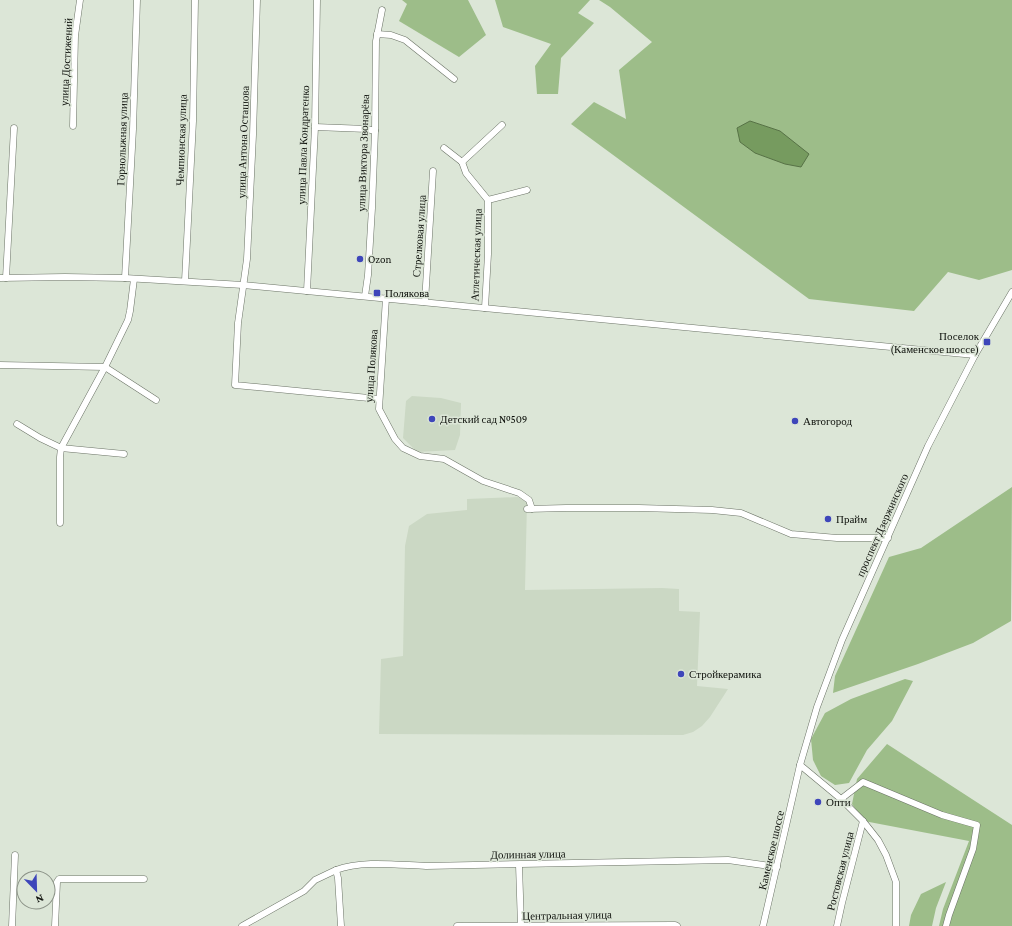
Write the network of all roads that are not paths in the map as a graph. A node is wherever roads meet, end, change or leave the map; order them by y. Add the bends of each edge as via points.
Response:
1 (80, 0) edge
2 (137, 0) edge
3 (195, 0) edge
4 (257, 0) edge
5 (317, 0) edge
6 (382, 10) dead end
7 (377, 34) junction
8 (454, 79) dead end
9 (502, 124) dead end
10 (73, 126) dead end
11 (315, 127) junction
12 (14, 128) dead end
13 (375, 131) junction
14 (444, 148) dead end
15 (462, 162) junction
16 (433, 171) dead end
17 (528, 190) dead end
18 (488, 200) junction
19 (3, 278) edge
20 (125, 278) junction
21 (134, 279) junction
22 (185, 281) junction
23 (243, 285) junction
24 (308, 291) junction
25 (1012, 292) edge
26 (364, 296) junction
27 (386, 298) junction
28 (424, 302) junction
29 (485, 308) junction
30 (975, 355) junction
31 (0, 365) edge
32 (105, 367) junction
33 (379, 399) junction
34 (156, 400) dead end
35 (17, 424) dead end
36 (61, 448) junction
37 (124, 454) dead end
38 (60, 523) dead end
39 (888, 538) junction
40 (800, 765) junction
41 (798, 778) joint
42 (841, 799) junction
43 (863, 821) junction
44 (15, 855) dead end
45 (518, 865) junction
46 (777, 867) junction
47 (336, 870) junction
48 (144, 879) dead end
49 (12, 926) edge
50 (55, 926) edge
51 (242, 926) edge
52 (341, 926) edge
53 (457, 926) edge
54 (521, 926) edge
55 (677, 926) edge
56 (763, 926) edge
57 (837, 926) edge
58 (896, 926) edge
59 (946, 926) edge

1 - 10 street, улица Достижений via 75,36
2 - 20 street, Горнолыжная улица
3 - 22 street, Чемпионская улица via 193,121
4 - 23 street, улица Антона Осташова via 247,258
5 - 11 street, улица Павла Кондратенко
6 - 7 street, улица Виктора Звонарёва
7 - 8 street via 405,40
7 - 13 street, улица Виктора Звонарёва
9 - 15 street
11 - 13 street
11 - 24 street, улица Павла Кондратенко
12 - 19 street
13 - 26 street, улица Виктора Звонарёва via 368,275
14 - 15 street
15 - 18 street, Атлетическая улица via 466,173
16 - 28 street, Стрелковая улица
17 - 18 street
18 - 29 street, Атлетическая улица
19 - 20 street
20 - 21 street
21 - 22 street
21 - 32 street via 129,316
22 - 23 street
23 - 24 street
23 - 33 street, улица Антона Осташова via 235,384
24 - 26 street
25 - 30 street, проспект Дзержинского
26 - 27 street
27 - 28 street
27 - 33 street, улица Полякова
28 - 29 street
29 - 30 street
30 - 39 street, проспект Дзержинского via 928,446
31 - 32 street
32 - 34 street
32 - 36 street
33 - 39 street, улица Полякова via 382,417 403,448 420,456 444,459 483,481 519,493 529,500 530,509 712,510 741,513 791,534 837,538
35 - 36 street
36 - 37 street
36 - 38 street
39 - 40 street, проспект Дзержинского via 842,640 817,707
40 - 41 street, проспект Дзержинского
40 - 42 street
41 - 46 street, Каменское шоссе
42 - 43 street
42 - 59 street via 863,782 942,815 977,825 973,849
43 - 57 street, Ростовская улица
43 - 58 street via 878,840 896,882
44 - 49 street
45 - 46 street, Долинная улица via 728,860
45 - 47 street, Долинная улица via 390,864 343,867
45 - 54 street
46 - 56 street, Каменское шоссе
47 - 51 street, Долинная улица via 315,880 304,891
47 - 52 street
48 - 50 street via 59,879 56,882
53 - 54 street, Центральная улица
54 - 55 street, Центральная улица

